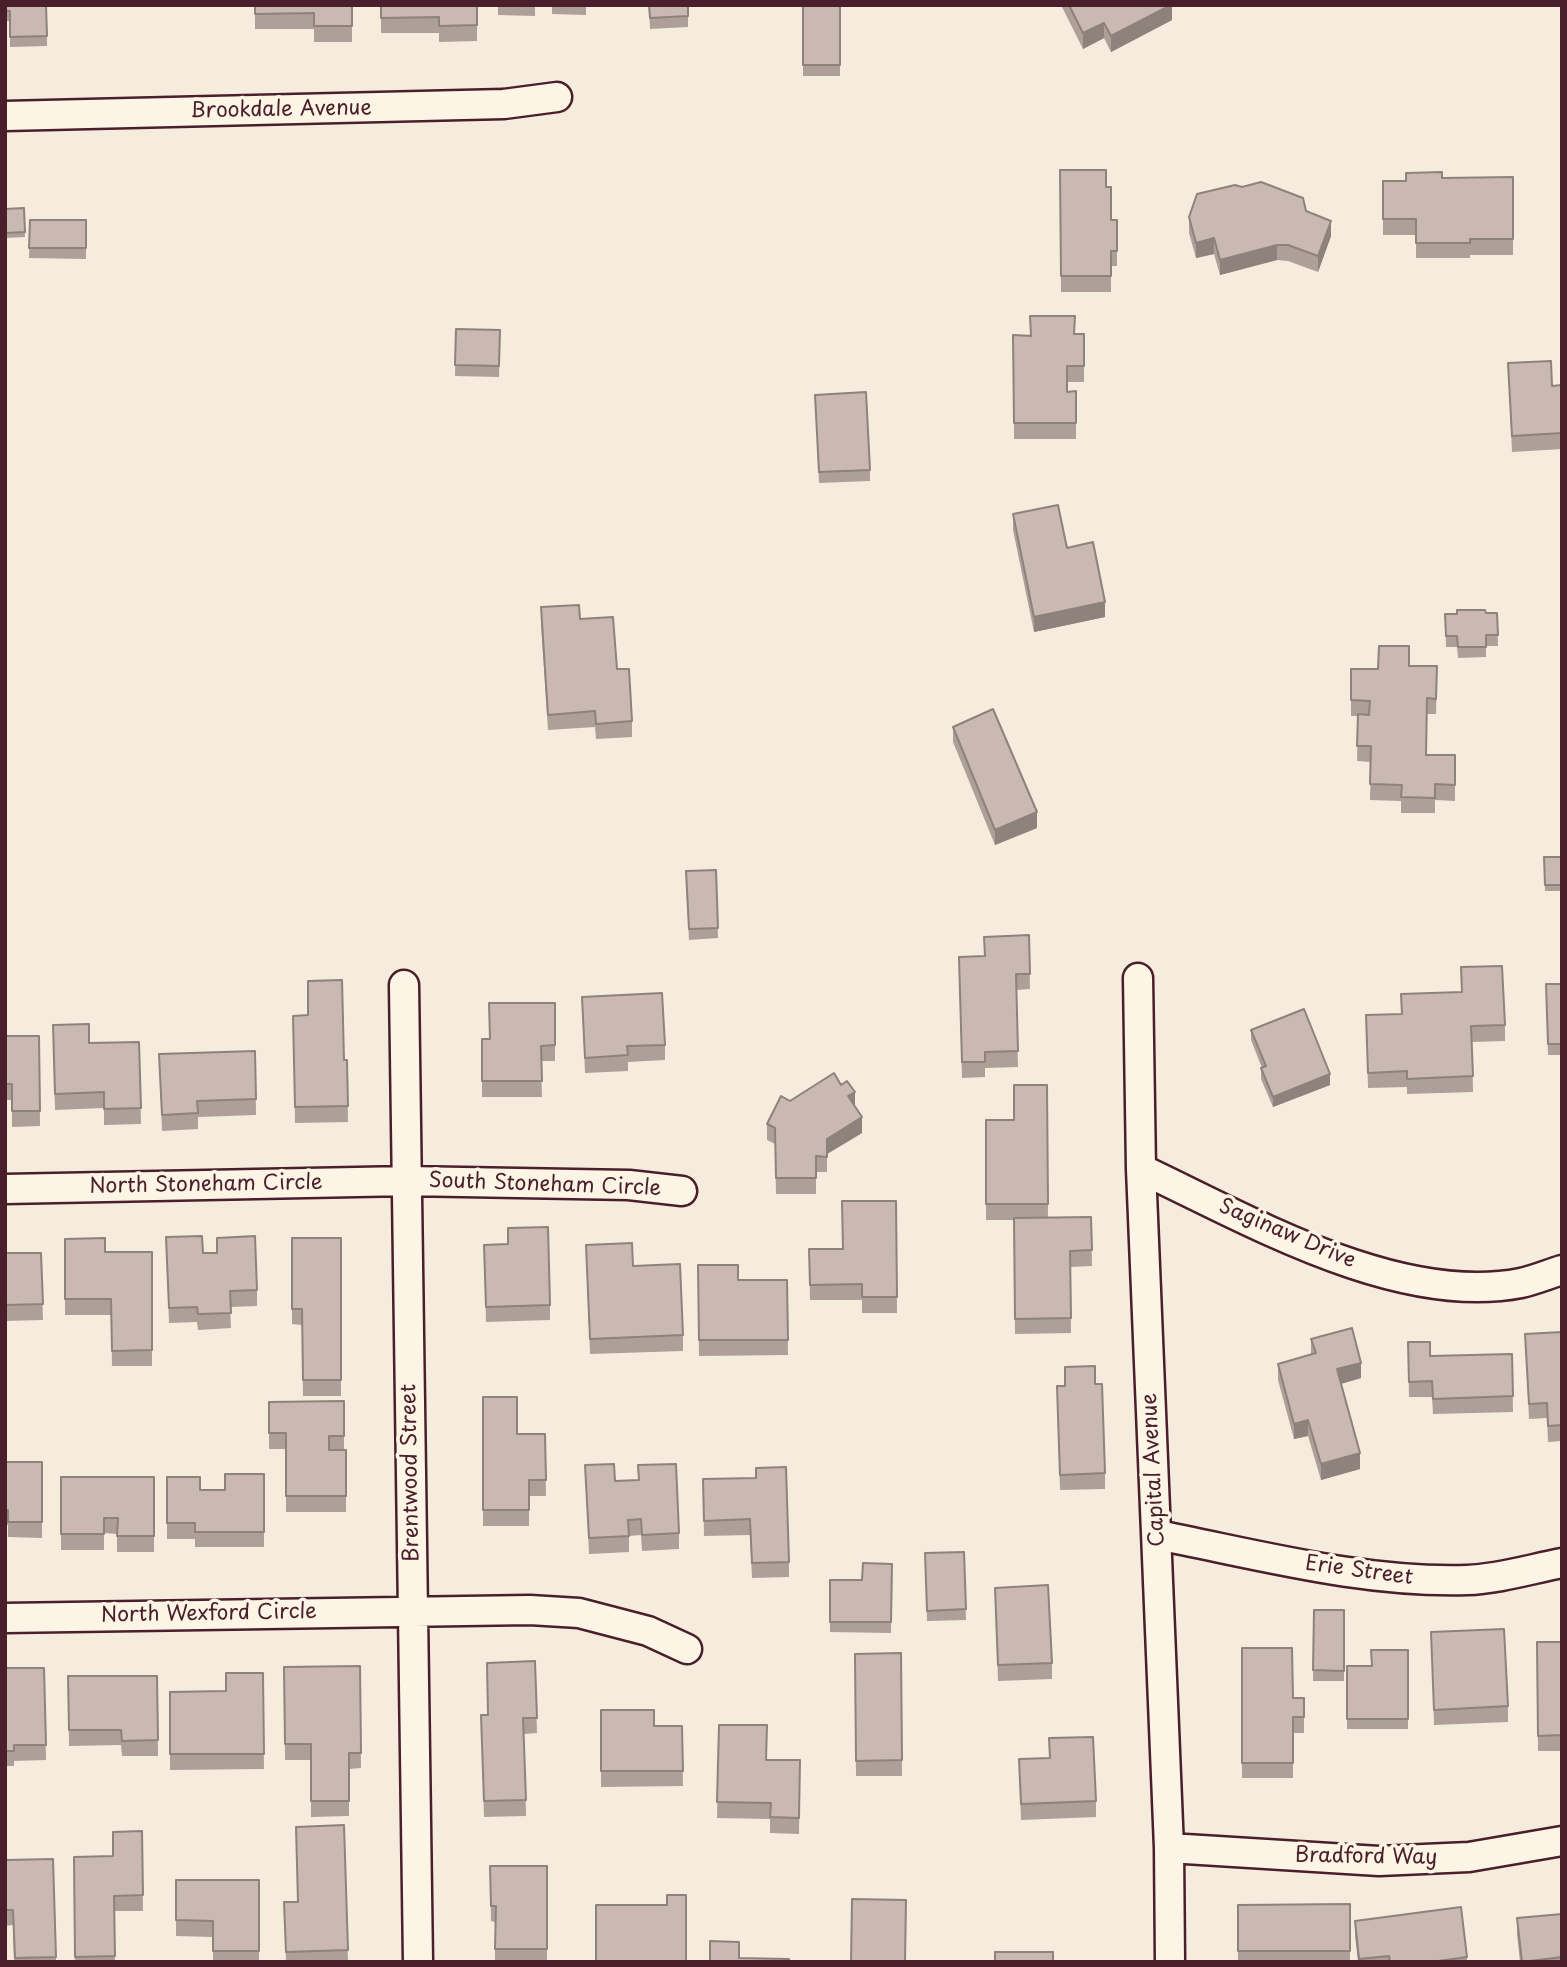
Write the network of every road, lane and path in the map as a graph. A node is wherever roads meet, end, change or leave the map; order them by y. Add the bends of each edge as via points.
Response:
1 (557, 97) dead end
2 (5, 116) edge
3 (1138, 978) dead end
4 (404, 985) dead end
5 (1141, 1169) junction
6 (407, 1181) junction
7 (5, 1189) edge
8 (682, 1191) dead end
9 (1562, 1270) edge
10 (1157, 1535) junction
11 (1562, 1563) edge
12 (412, 1611) junction
13 (5, 1618) edge
14 (687, 1649) dead end
15 (1562, 1841) edge
16 (1169, 1849) junction
17 (418, 1962) edge
18 (1170, 1962) edge

1 - 2 street, Brookdale Avenue via 504,104
3 - 5 street, Capital Avenue
4 - 6 street, Brentwood Street
5 - 9 street, Saginaw Drive via 1318,1252 1392,1275 1474,1286 1521,1283
5 - 10 street, Capital Avenue
6 - 7 street, North Stoneham Circle
6 - 8 street, South Stoneham Circle via 629,1185
6 - 12 street, Brentwood Street
10 - 11 street, Erie Street via 1347,1573 1402,1579 1471,1580
10 - 16 street, Capital Avenue
12 - 13 street, North Wexford Circle
12 - 14 street, North Wexford Circle via 579,1613 648,1631
12 - 17 street, Brentwood Street
15 - 16 street, Bradford Way via 1469,1857 1379,1861
16 - 18 street, Capital Avenue

